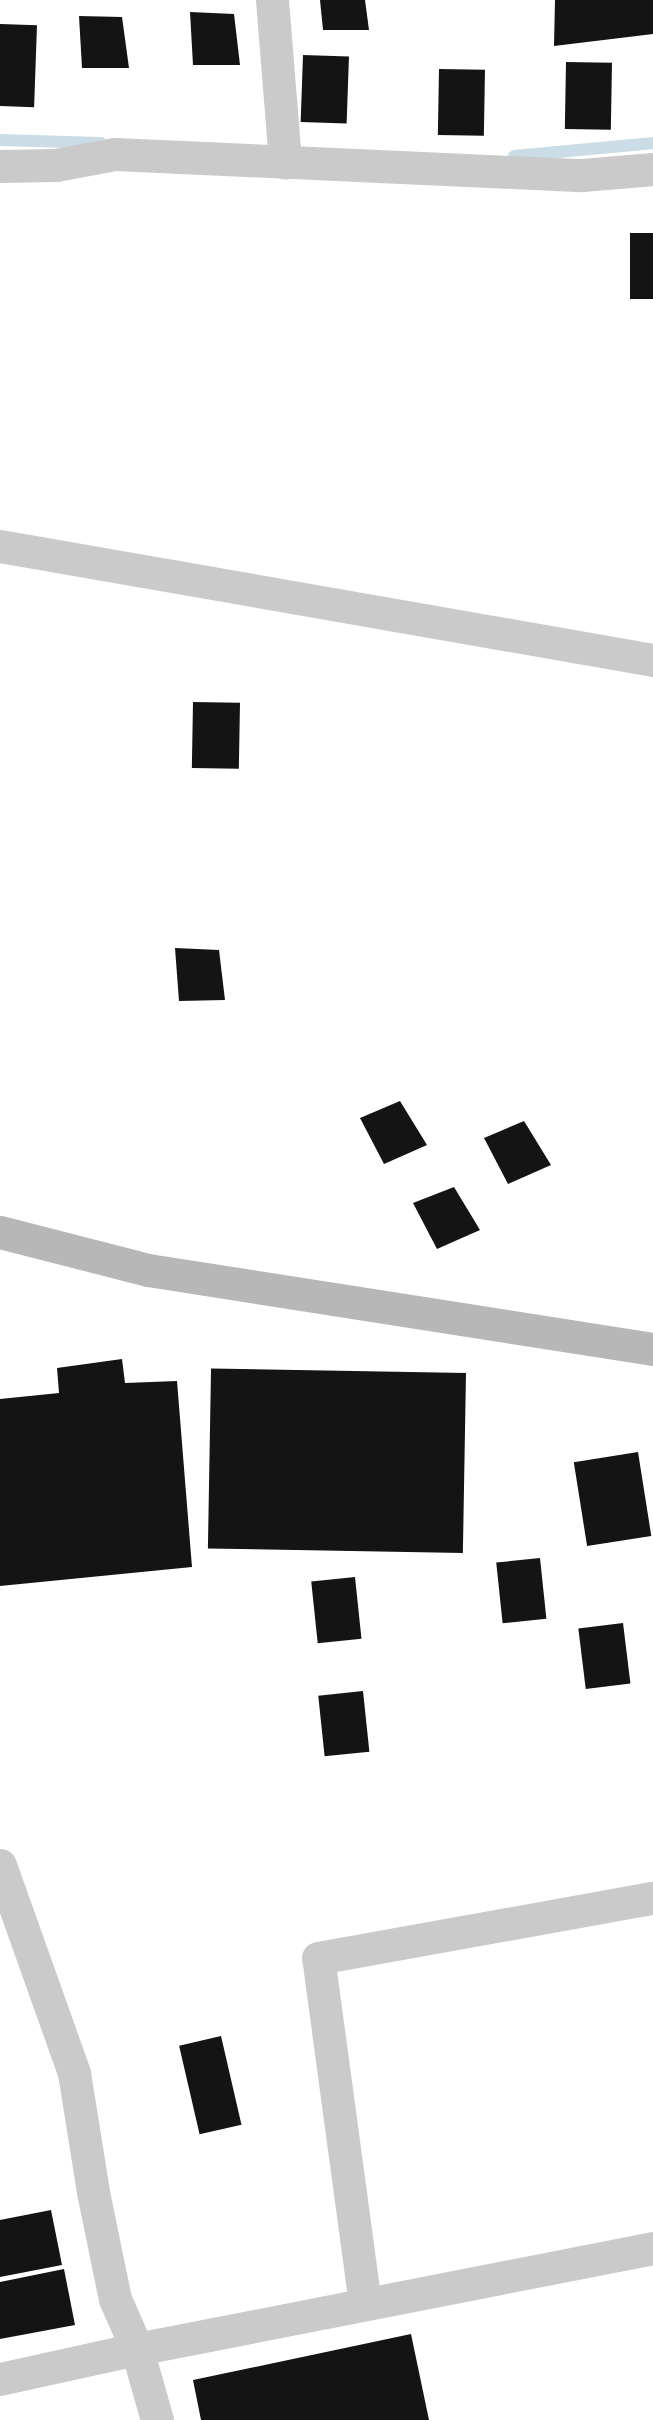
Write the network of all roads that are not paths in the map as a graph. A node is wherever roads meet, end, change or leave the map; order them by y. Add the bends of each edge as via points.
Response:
1 (272, 0) edge
2 (285, 160) junction
3 (0, 166) edge
4 (653, 169) edge
5 (0, 546) edge
6 (653, 660) edge
7 (0, 1232) edge
8 (653, 1349) edge
9 (0, 1865) edge
10 (653, 1898) edge
11 (653, 2247) edge
12 (365, 2304) junction
13 (137, 2349) junction
14 (0, 2379) edge
15 (157, 2420) edge

1 - 2 street
2 - 3 street via 115,154 56,165
2 - 4 street via 582,175
5 - 6 street
7 - 8 street via 148,1270
9 - 13 street via 74,2073 115,2299
10 - 12 street via 318,1958
11 - 12 street
12 - 13 street
13 - 14 street
13 - 15 street

